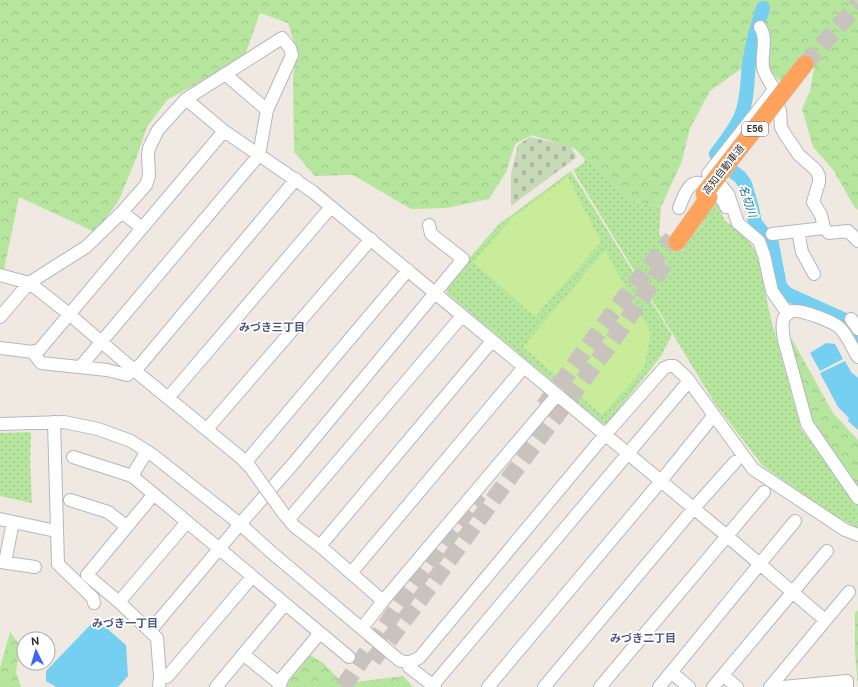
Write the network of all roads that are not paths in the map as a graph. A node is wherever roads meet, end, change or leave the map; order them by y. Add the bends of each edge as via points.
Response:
1 (760, 27) dead end
2 (808, 66) tunnel mouth
3 (225, 74) junction
4 (774, 90) junction
5 (186, 99) junction
6 (267, 110) junction
7 (224, 131) junction
8 (259, 155) junction
9 (296, 179) junction
10 (331, 207) junction
11 (679, 208) dead end
12 (122, 212) junction
13 (738, 223) junction
14 (429, 225) dead end
15 (142, 228) junction
16 (824, 228) junction
17 (798, 231) junction
18 (772, 234) dead end
19 (370, 239) junction
20 (675, 240) tunnel mouth
21 (858, 241) edge
22 (408, 270) junction
23 (814, 274) dead end
24 (0, 275) edge
25 (29, 283) junction
26 (435, 293) junction
27 (69, 314) junction
28 (788, 314) junction
29 (462, 316) junction
30 (0, 317) edge
31 (850, 319) dead end
32 (858, 329) edge
33 (492, 341) junction
34 (102, 342) junction
35 (0, 348) edge
36 (33, 352) junction
37 (858, 357) edge
38 (81, 366) junction
39 (524, 367) junction
40 (134, 370) junction
41 (689, 381) junction
42 (557, 395) junction
43 (168, 398) junction
44 (714, 415) junction
45 (54, 422) junction
46 (0, 424) edge
47 (206, 429) junction
48 (606, 435) junction
49 (147, 451) junction
50 (628, 453) junction
51 (72, 457) dead end
52 (735, 462) dead end
53 (248, 465) junction
54 (132, 476) junction
55 (661, 481) junction
56 (764, 492) dead end
57 (154, 494) junction
58 (858, 498) edge
59 (70, 500) dead end
60 (694, 508) junction
61 (286, 517) junction
62 (0, 519) edge
63 (13, 522) junction
64 (187, 522) junction
65 (795, 522) dead end
66 (240, 524) junction
67 (126, 526) junction
68 (56, 531) junction
69 (858, 535) edge
70 (728, 536) junction
71 (320, 546) junction
72 (219, 549) junction
73 (827, 551) dead end
74 (2, 562) edge
75 (760, 564) junction
76 (35, 567) dead end
77 (351, 573) junction
78 (252, 577) junction
79 (792, 591) junction
80 (849, 592) dead end
81 (383, 601) junction
82 (119, 602) junction
83 (94, 603) dead end
84 (285, 604) junction
85 (825, 620) junction
86 (362, 628) junction
87 (150, 631) junction
88 (320, 633) junction
89 (243, 654) junction
90 (349, 657) dead end
91 (407, 662) junction
92 (672, 673) junction
93 (723, 675) junction
94 (160, 682) edge
95 (279, 686) edge
96 (434, 686) edge
97 (216, 687) edge
98 (488, 687) edge
99 (544, 687) edge
100 (600, 687) edge
101 (659, 687) edge
102 (689, 687) edge
103 (713, 687) edge
104 (737, 687) edge
105 (770, 687) edge
106 (783, 687) edge
107 (847, 687) edge

1 - 4 street via 764,39 763,70
2 - 20 highway, 高知自動車道 / E56
3 - 5 street
3 - 6 street
3 - 6 street via 282,38 292,55
4 - 13 street via 708,174 728,194
4 - 16 street via 784,133 799,155 819,176 813,202 821,215
5 - 7 street
5 - 12 street via 158,130 148,152 148,181
6 - 8 street
7 - 8 street
7 - 15 street
8 - 9 street
8 - 34 street
9 - 10 street
9 - 40 street
10 - 19 street
10 - 43 street
11 - 13 street via 688,188 699,183 716,193 724,202 731,220
12 - 15 street
12 - 25 street via 86,247
13 - 28 street via 759,241 772,290
14 - 26 street via 431,234 463,259
15 - 27 street
16 - 17 street
16 - 21 street via 829,233 848,232
17 - 18 street
17 - 23 street via 802,252
19 - 22 street
19 - 47 street
22 - 26 street
22 - 53 street
24 - 25 street
25 - 27 street
25 - 30 street
26 - 29 street
26 - 66 street
27 - 34 street
27 - 36 street via 40,349
28 - 37 street via 793,311 810,314 836,325 844,333
28 - 58 street via 784,318 784,340 807,424
29 - 33 street
29 - 61 street
31 - 32 street
33 - 39 street
33 - 71 street
34 - 38 street
34 - 40 street
35 - 36 street
36 - 38 street via 41,363
38 - 40 street via 127,374
39 - 42 street
39 - 77 street
40 - 43 street
41 - 44 street
41 - 48 street via 674,366 664,368
41 - 50 street
42 - 48 street
42 - 81 street
43 - 47 street
44 - 55 street
44 - 69 street via 753,469 845,530
45 - 46 street
45 - 49 street via 109,432
45 - 68 street
47 - 53 street
48 - 50 street
48 - 91 street via 420,657
49 - 54 street
49 - 66 street
50 - 55 street
50 - 96 street
51 - 54 street
52 - 60 street
53 - 61 street, bridge
54 - 57 street
55 - 60 street
55 - 98 street
56 - 70 street
57 - 64 street
57 - 67 street
59 - 67 street via 108,512
60 - 70 street
60 - 99 street
61 - 71 street
62 - 63 street
63 - 68 street
63 - 74 street
64 - 72 street
64 - 82 street
65 - 75 street
66 - 72 street
66 - 86 street
67 - 82 street via 87,575
68 - 83 street via 58,564 93,598
70 - 75 street
70 - 100 street
71 - 77 street
72 - 78 street
72 - 87 street
73 - 79 street
74 - 76 street
75 - 79 street
75 - 92 street
77 - 81 street
78 - 84 street
78 - 94 street
79 - 85 street
79 - 93 street
80 - 85 street
81 - 86 street
82 - 87 street
84 - 88 street
84 - 89 street
85 - 105 street
86 - 91 street via 399,660
87 - 94 street via 157,638
88 - 90 street
88 - 95 street via 283,677
89 - 95 street
89 - 97 street
91 - 96 street via 409,667
92 - 101 street
92 - 102 street
93 - 103 street
93 - 104 street
106 - 107 street via 847,681

